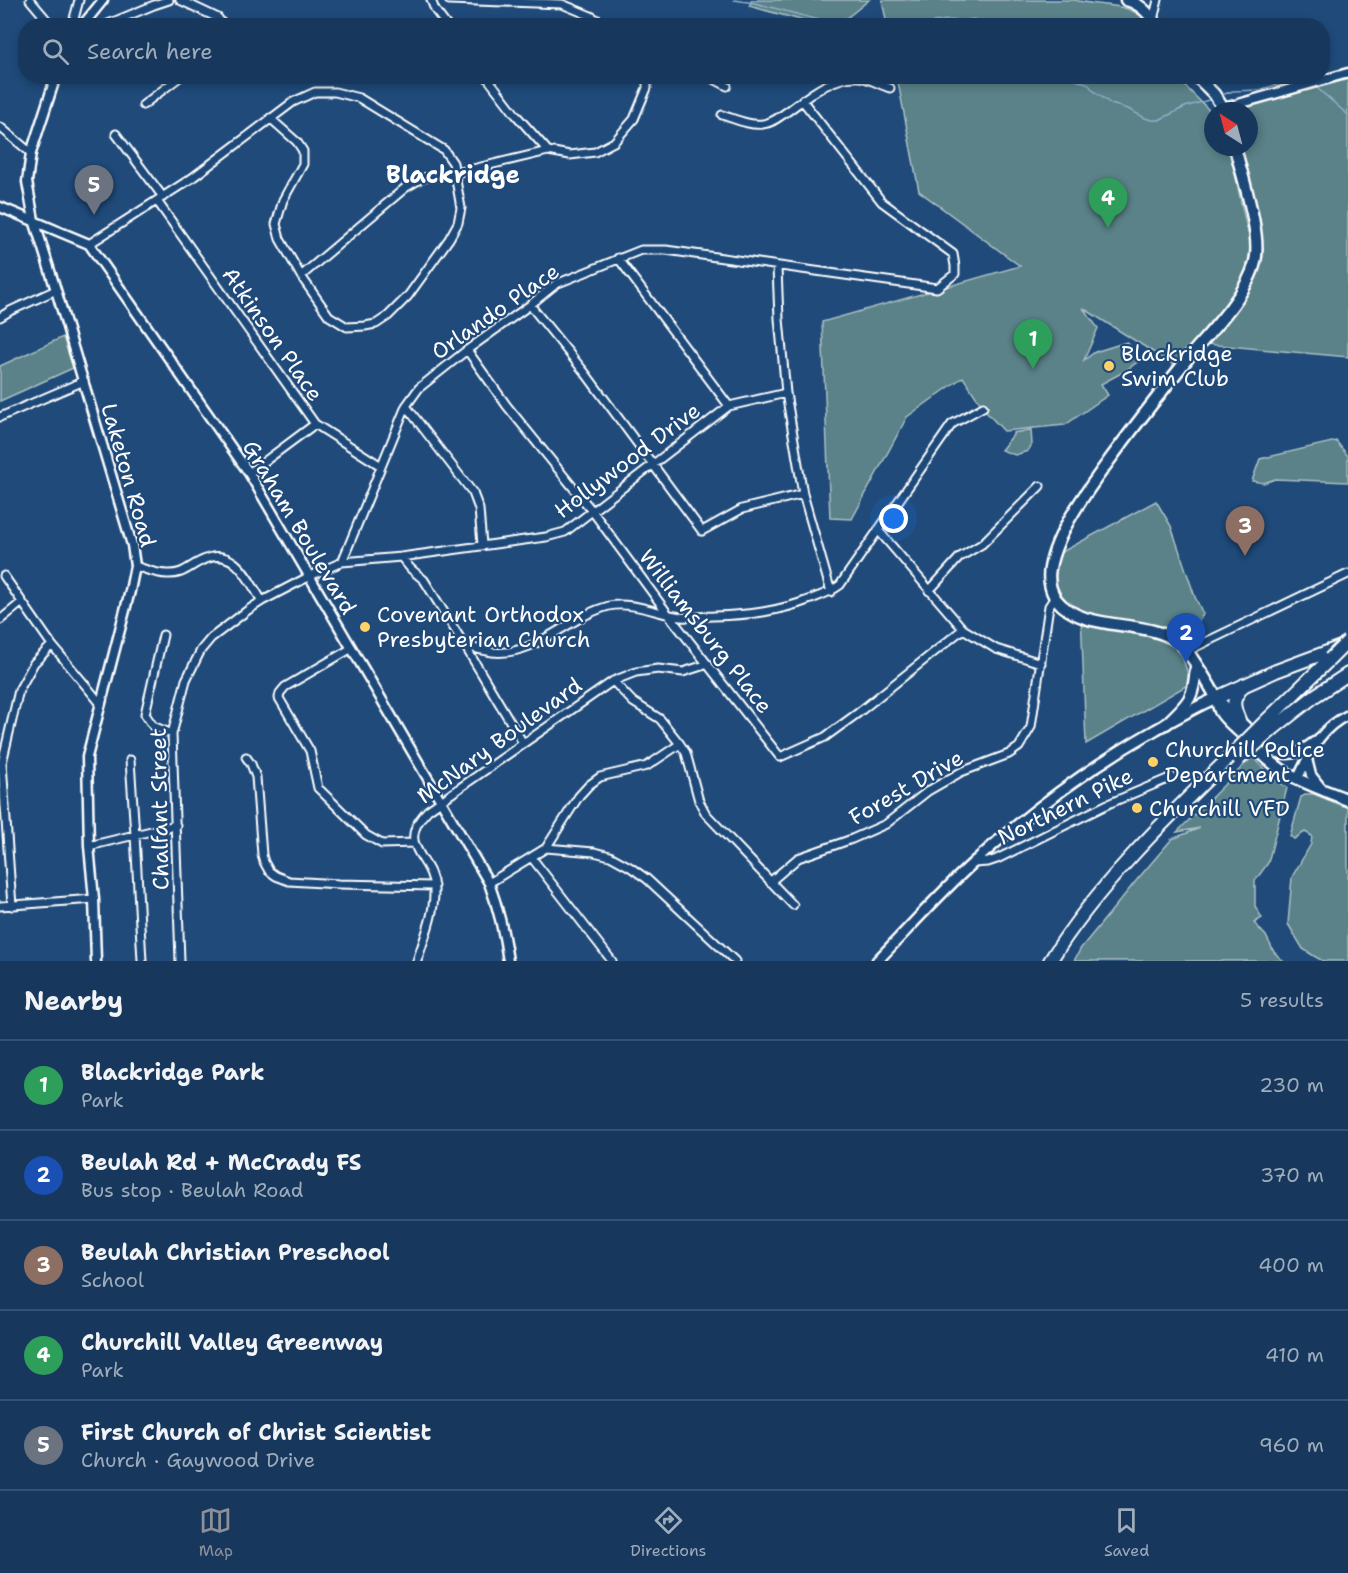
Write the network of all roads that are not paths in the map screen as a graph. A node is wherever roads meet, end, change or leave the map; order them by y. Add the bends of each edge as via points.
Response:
1 (30, 0) edge
2 (79, 0) edge
3 (103, 0) edge
4 (169, 0) edge
5 (180, 0) edge
6 (431, 0) edge
7 (449, 0) edge
8 (1126, 0) edge
9 (1158, 0) edge
10 (45, 18) edge
11 (74, 18) edge
12 (90, 18) edge
13 (122, 18) edge
14 (218, 18) edge
15 (441, 18) edge
16 (594, 18) edge
17 (1151, 18) edge
18 (1156, 18) edge
19 (1348, 73) edge
20 (1330, 78) edge
21 (53, 84) edge
22 (171, 84) edge
23 (492, 84) edge
24 (647, 84) edge
25 (723, 84) edge
26 (829, 84) edge
27 (879, 84) edge
28 (1204, 84) edge
29 (1310, 84) edge
30 (727, 86) dead end
31 (890, 88) dead end
32 (802, 100) junction
33 (1219, 102) edge
34 (1242, 102) edge
35 (143, 105) dead end
36 (722, 115) dead end
37 (270, 118) junction
38 (0, 127) edge
39 (116, 134) dead end
40 (548, 151) junction
41 (31, 153) junction
42 (1237, 156) edge
43 (456, 173) junction
44 (160, 199) junction
45 (0, 207) edge
46 (34, 220) junction
47 (89, 244) junction
48 (618, 258) junction
49 (777, 267) junction
50 (301, 276) junction
51 (56, 290) junction
52 (530, 305) junction
53 (0, 317) edge
54 (466, 350) junction
55 (84, 381) junction
56 (786, 393) junction
57 (406, 406) junction
58 (729, 406) junction
59 (983, 407) dead end
60 (0, 417) edge
61 (315, 424) junction
62 (381, 465) junction
63 (652, 465) junction
64 (249, 472) junction
65 (1040, 486) dead end
66 (803, 494) junction
67 (593, 512) junction
68 (878, 530) junction
69 (482, 545) junction
70 (401, 557) junction
71 (342, 562) junction
72 (135, 566) junction
73 (1348, 574) edge
74 (4, 576) dead end
75 (310, 576) junction
76 (929, 591) junction
77 (831, 592) junction
78 (1055, 597) junction
79 (262, 601) junction
80 (21, 603) junction
81 (668, 614) junction
82 (0, 620) edge
83 (963, 629) junction
84 (163, 635) dead end
85 (1348, 643) edge
86 (52, 645) junction
87 (465, 646) junction
88 (352, 648) junction
89 (1187, 651) junction
90 (1041, 663) junction
91 (708, 664) junction
92 (1196, 666) junction
93 (1348, 674) edge
94 (613, 681) junction
95 (1245, 684) junction
96 (1216, 698) junction
97 (101, 704) junction
98 (1348, 715) edge
99 (1239, 720) junction
100 (1166, 724) junction
101 (1271, 724) junction
102 (172, 734) junction
103 (1319, 738) junction
104 (523, 743) junction
105 (680, 744) junction
106 (1269, 750) junction
107 (1236, 756) junction
108 (246, 758) dead end
109 (1307, 759) junction
110 (130, 760) dead end
111 (1172, 777) dead end
112 (1298, 778) junction
113 (1322, 789) junction
114 (441, 800) junction
115 (1348, 800) edge
116 (176, 825) junction
117 (135, 835) junction
118 (414, 843) junction
119 (89, 846) junction
120 (546, 848) junction
121 (532, 858) junction
122 (973, 863) junction
123 (770, 882) junction
124 (489, 883) junction
125 (434, 886) junction
126 (94, 899) junction
127 (793, 905) dead end
128 (0, 906) edge
129 (12, 906) junction
130 (96, 961) edge
131 (142, 961) edge
132 (180, 961) edge
133 (417, 961) edge
134 (508, 961) edge
135 (612, 961) edge
136 (735, 961) edge
137 (878, 961) edge
138 (1050, 961) edge
139 (1059, 961) edge

1 - 10 street
2 - 11 street
3 - 12 street
4 - 13 street
5 - 14 street
6 - 15 street
7 - 16 street via 562,4
8 - 17 main road via 1135,2
9 - 18 street
19 - 20 street
21 - 41 street, Laketon Road
22 - 35 street
23 - 40 street
24 - 40 street via 634,119 614,142 595,152 570,155
25 - 30 street
26 - 32 street
27 - 31 street
28 - 33 main road
29 - 34 street
32 - 36 street via 765,124 754,125
32 - 49 street, Orlando Place via 882,202 952,254 955,274 937,288
37 - 43 street via 315,92 335,92 359,99 444,150
37 - 44 street
37 - 50 street via 303,151 303,164 283,201 276,224
38 - 41 street
39 - 44 street, Atkinson Place
40 - 43 street
41 - 46 street, Laketon Road via 27,182
42 - 78 main road via 1257,243 1252,271 1224,315 1080,502 1050,566
43 - 50 street via 422,178 405,189
43 - 50 street via 461,208 458,223 408,296 376,324 347,327 329,316
44 - 47 street via 130,213
44 - 61 street, Atkinson Place
45 - 46 street
46 - 47 street
46 - 51 street, Laketon Road
47 - 64 street, Graham Boulevard
48 - 49 street, Orlando Place via 641,250 666,250
48 - 52 street, Orlando Place via 556,284
48 - 58 street
49 - 56 street
51 - 53 street
51 - 55 street, Laketon Road
52 - 54 street, Orlando Place
52 - 63 street
54 - 57 street, Orlando Place via 419,388
54 - 67 street, Williamsburg Place
55 - 60 street
55 - 72 street, Laketon Road
56 - 58 street, Hollywood Drive
56 - 66 street
57 - 62 street, Orlando Place
57 - 69 street via 473,493 479,509
58 - 63 street, Hollywood Drive
59 - 68 street via 952,424
61 - 62 street, Atkinson Place
61 - 64 street
62 - 71 street, Orlando Place
63 - 66 street via 702,531 742,509
63 - 67 street, Hollywood Drive
64 - 75 street, Graham Boulevard
65 - 76 street via 982,544 960,557
66 - 77 street
67 - 69 street, Hollywood Drive via 565,532
67 - 81 street, Williamsburg Place
68 - 76 street
68 - 77 street
69 - 70 street, Hollywood Drive
70 - 71 street, Hollywood Drive
70 - 87 street via 424,580
71 - 75 street, Hollywood Drive
72 - 79 street via 167,574 185,571 217,555 228,557
72 - 97 street, Laketon Road
73 - 89 street
74 - 80 street
75 - 79 street, Chalfant Street
75 - 88 street, Graham Boulevard
76 - 83 street
77 - 81 street via 790,608 753,615
78 - 89 main road via 1079,615 1162,634
78 - 90 street, Forest Drive via 1049,606
79 - 102 street, Chalfant Street via 211,638 201,650 186,680
80 - 82 street
80 - 86 street
81 - 87 street via 612,605 591,612 525,648 492,652
81 - 91 street, Williamsburg Place
83 - 90 street via 996,649
83 - 91 street, Williamsburg Place via 825,737 780,757
84 - 102 street via 145,714 153,726
85 - 95 highway
85 - 101 highway, bridge
86 - 97 street
86 - 129 street via 34,663 19,690 2,763
87 - 104 street
88 - 114 street, Graham Boulevard
88 - 118 street via 285,687 279,698 310,751 318,788 366,835 382,844
89 - 92 main road
90 - 123 street, Forest Drive via 1031,727 1019,747 928,791 886,824 798,858
91 - 94 street, McNary Boulevard via 682,672 636,672
92 - 96 main road
92 - 100 main road via 1191,697
93 - 101 highway
94 - 104 street, McNary Boulevard
94 - 105 street via 633,702 660,719
95 - 96 highway
95 - 99 highway via 1233,702
96 - 99 main road
96 - 100 main road
96 - 112 main road via 1220,712 1234,726 1271,761
97 - 119 street, Laketon Road via 87,757
98 - 103 street
99 - 106 main road
100 - 122 main road via 1073,783
101 - 107 highway, bridge
102 - 116 street, Chalfant Street
103 - 106 street via 1295,753 1284,755
103 - 109 street
104 - 114 street, McNary Boulevard
105 - 120 street via 647,766 600,777 579,796
105 - 123 street via 706,814
106 - 112 main road
107 - 138 highway via 1157,828 1120,868
107 - 139 highway via 1126,873
108 - 125 street via 256,777 262,855 266,867 276,876 319,883
109 - 112 street
109 - 113 street via 1311,775
110 - 117 street
111 - 122 street, Northern Pike via 997,859
112 - 113 main road
113 - 115 main road
114 - 118 street, McNary Boulevard via 417,824
114 - 124 street, Graham Boulevard
116 - 117 street
116 - 132 street, Chalfant Street
117 - 119 street
117 - 131 street
118 - 125 street
119 - 126 street, Laketon Road
120 - 121 street
120 - 136 street via 594,852 630,867
121 - 124 street
121 - 135 street
122 - 137 main road
123 - 127 street
124 - 134 street, Graham Boulevard via 499,911
125 - 133 street via 431,917
126 - 129 street
126 - 130 street, Laketon Road
128 - 129 street

